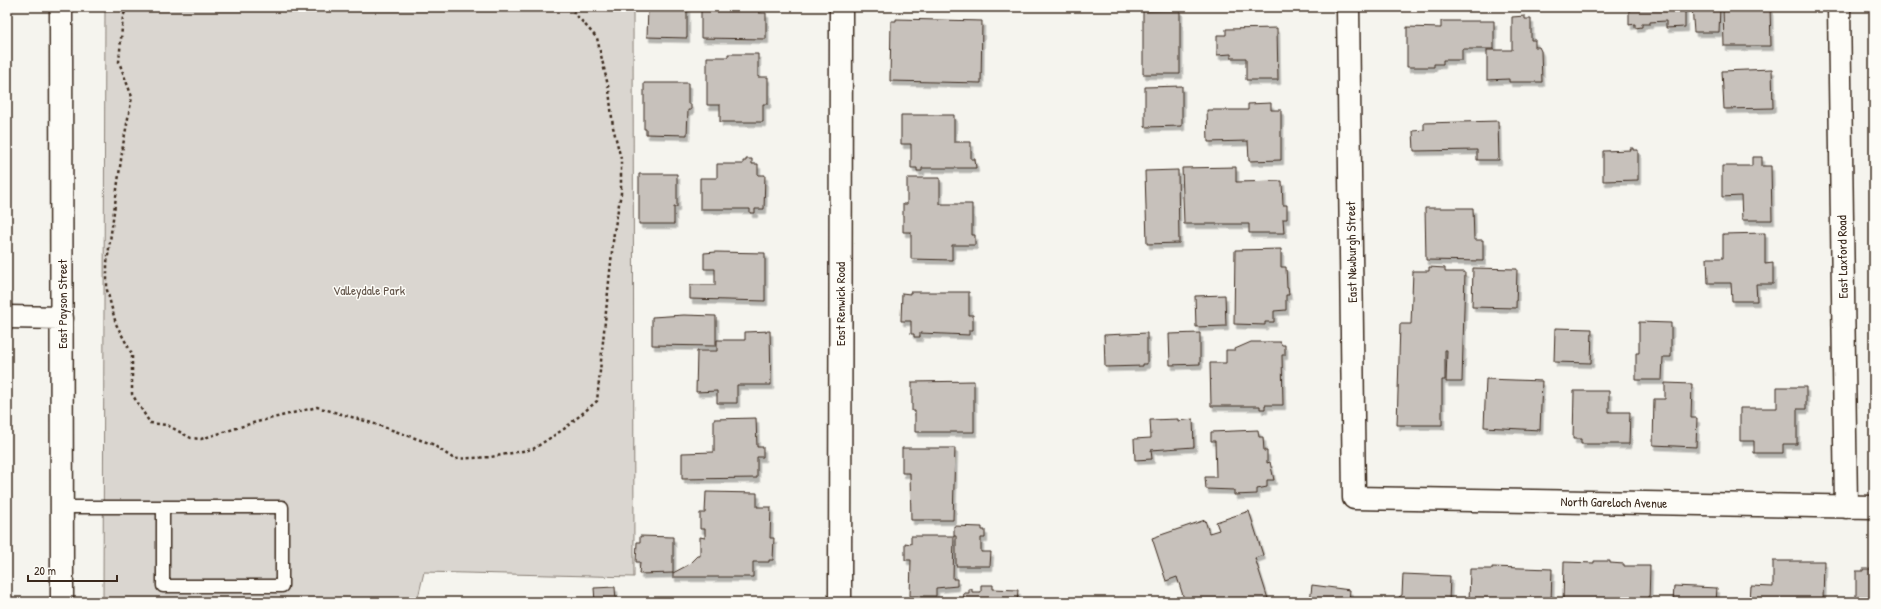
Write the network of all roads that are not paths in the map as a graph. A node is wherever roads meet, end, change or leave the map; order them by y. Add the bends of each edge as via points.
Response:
1 (61, 7) edge
2 (841, 7) edge
3 (1348, 7) edge
4 (1839, 7) edge
5 (7, 317) edge
6 (62, 318) junction
7 (1354, 498) joint
8 (1846, 506) junction
9 (62, 507) junction
10 (163, 507) junction
11 (1874, 507) edge
12 (62, 602) edge
13 (840, 602) edge

1 - 6 street, East Payson Street
2 - 13 street, East Renwick Road
3 - 7 street, East Newburgh Street
4 - 8 street, East Laxford Road
5 - 6 street
6 - 9 street, East Payson Street
7 - 8 street, North Gareloch Avenue
8 - 11 street, North Gareloch Avenue
9 - 10 lane
9 - 12 street, East Payson Street
10 - 10 lane via 282,507 282,586 163,586

